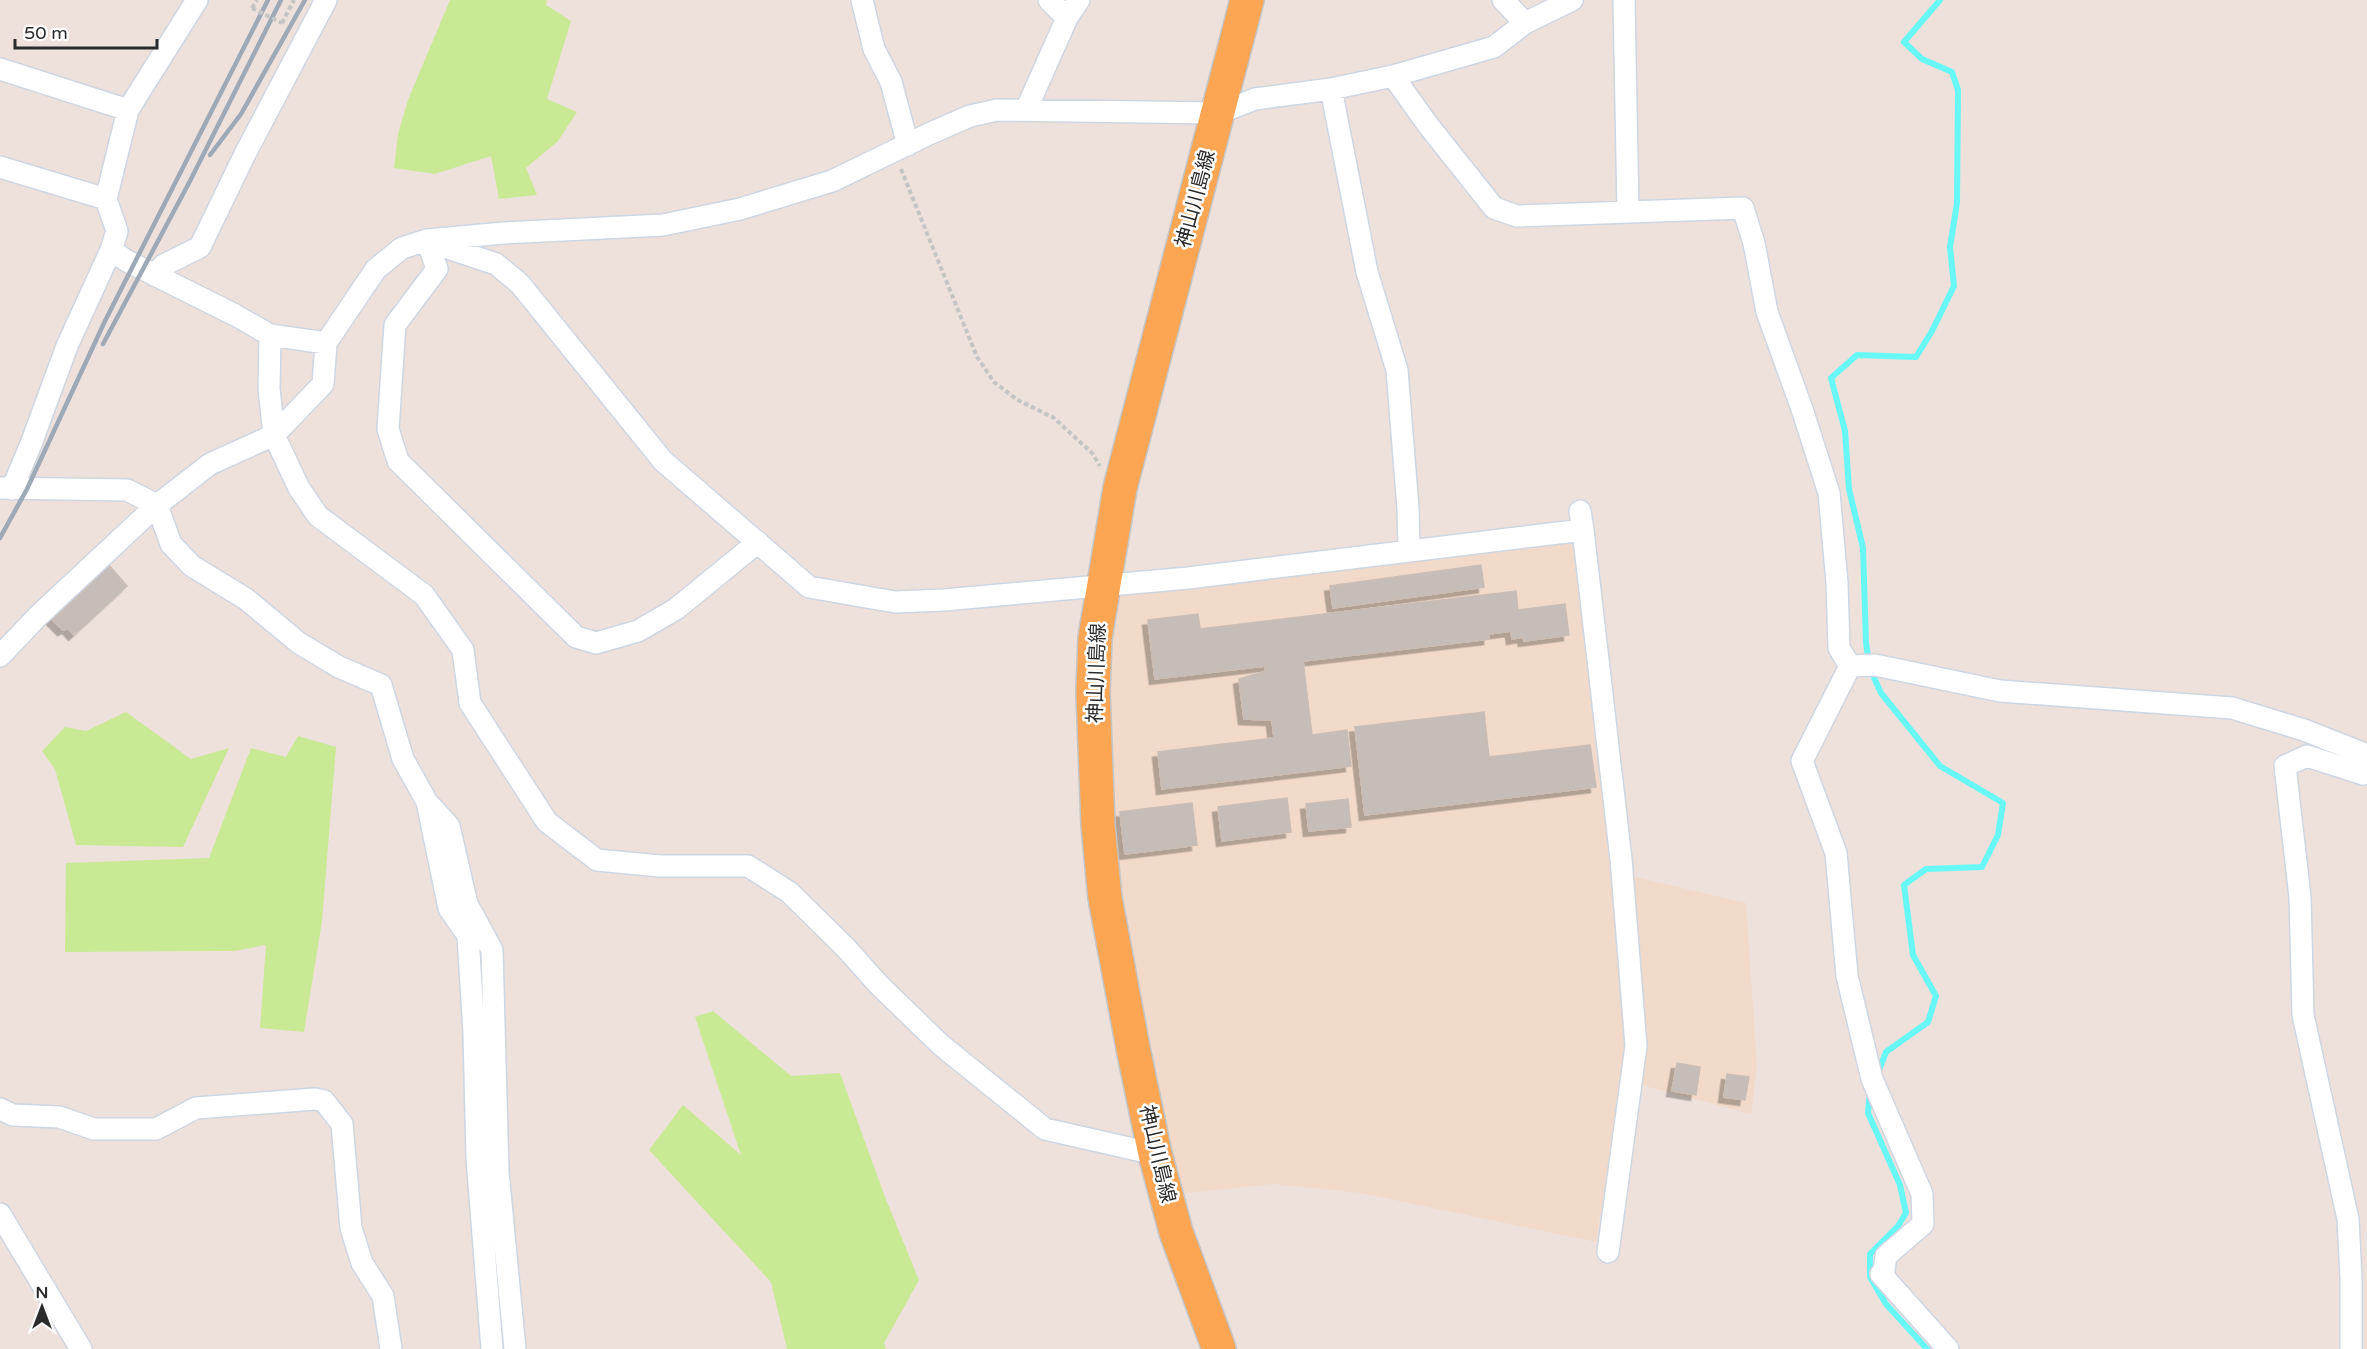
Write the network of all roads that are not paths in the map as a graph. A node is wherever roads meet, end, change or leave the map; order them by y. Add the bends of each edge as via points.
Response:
1 (197, 0) edge
2 (326, 0) edge
3 (862, 0) edge
4 (1049, 0) edge
5 (1079, 0) edge
6 (1247, 0) edge
7 (1503, 0) edge
8 (1572, 0) edge
9 (1624, 0) edge
10 (1067, 18) junction
11 (1525, 23) junction
12 (0, 69) edge
13 (1393, 76) junction
14 (1331, 89) junction
15 (128, 110) junction
16 (1026, 110) junction
17 (1219, 113) junction
18 (901, 148) junction
19 (0, 167) edge
20 (106, 199) junction
21 (1628, 211) junction
22 (427, 240) junction
23 (111, 250) junction
24 (154, 275) junction
25 (270, 335) junction
26 (326, 343) junction
27 (274, 435) junction
28 (6, 488) edge
29 (157, 505) junction
30 (758, 542) junction
31 (1409, 550) junction
32 (1103, 585) junction
33 (0, 656) edge
34 (1862, 666) junction
35 (2367, 755) edge
36 (2367, 768) edge
37 (427, 802) junction
38 (0, 1108) edge
39 (1155, 1154) junction
40 (0, 1214) edge
41 (1608, 1252) dead end
42 (81, 1349) edge
43 (391, 1349) edge
44 (492, 1349) edge
45 (514, 1349) edge
46 (1219, 1349) edge
47 (1948, 1349) edge
48 (2350, 1349) edge

1 - 15 street
2 - 24 street via 244,154 200,248 164,265
3 - 18 street via 874,50 891,82
4 - 10 street
5 - 10 street
6 - 17 main road, 神山川島線
7 - 11 street
8 - 11 street
9 - 21 street
10 - 16 street
11 - 13 street via 1494,47
12 - 15 street
13 - 14 street
13 - 21 street via 1494,208 1517,216
14 - 17 street via 1255,99
14 - 31 street via 1367,272 1397,370
15 - 20 street
16 - 17 street
16 - 18 street via 997,110 970,117
17 - 32 main road, 神山川島線 via 1120,488
18 - 22 street via 832,181 740,210 663,225
19 - 20 street
20 - 23 street via 117,231
21 - 34 street via 1743,208 1767,312 1829,493 1839,648
22 - 26 street via 402,248 376,269
22 - 30 street via 496,264 520,284 663,461
22 - 30 street via 437,269 395,325 388,429 398,461 576,637 596,643 638,630 676,609
23 - 24 street
23 - 28 street
24 - 25 street
25 - 26 street
25 - 27 street via 269,390
26 - 27 street via 323,384
27 - 29 street via 210,464
27 - 39 street via 298,488 318,516 424,595 463,650 470,703 547,822 597,860 660,866 748,866 789,892 941,1045 1045,1129
28 - 29 street via 127,490
29 - 33 street
29 - 37 street via 171,544 192,566 246,599 299,643 339,667 381,685 403,759
30 - 32 street via 809,586 895,602
31 - 32 street
31 - 41 street via 1582,520 1621,859 1636,1046
32 - 39 main road, 神山川島線 via 1095,638 1093,692 1098,825 1105,898
34 - 35 street via 2000,691 2232,708
34 - 47 street via 1802,760 1836,853 1847,976 1875,1086 1922,1194 1923,1224 1886,1256 1881,1274
36 - 48 street via 2363,774 2307,756 2285,766 2300,897 2303,1015 2348,1219
37 - 44 street via 449,908 468,936 477,1158
37 - 45 street via 449,826 467,904 492,950 498,1172
38 - 43 street via 13,1115 60,1117 94,1129 156,1129 196,1108 324,1101 342,1124 351,1228 362,1263 383,1296
39 - 46 main road, 神山川島線 via 1176,1232
40 - 42 street

